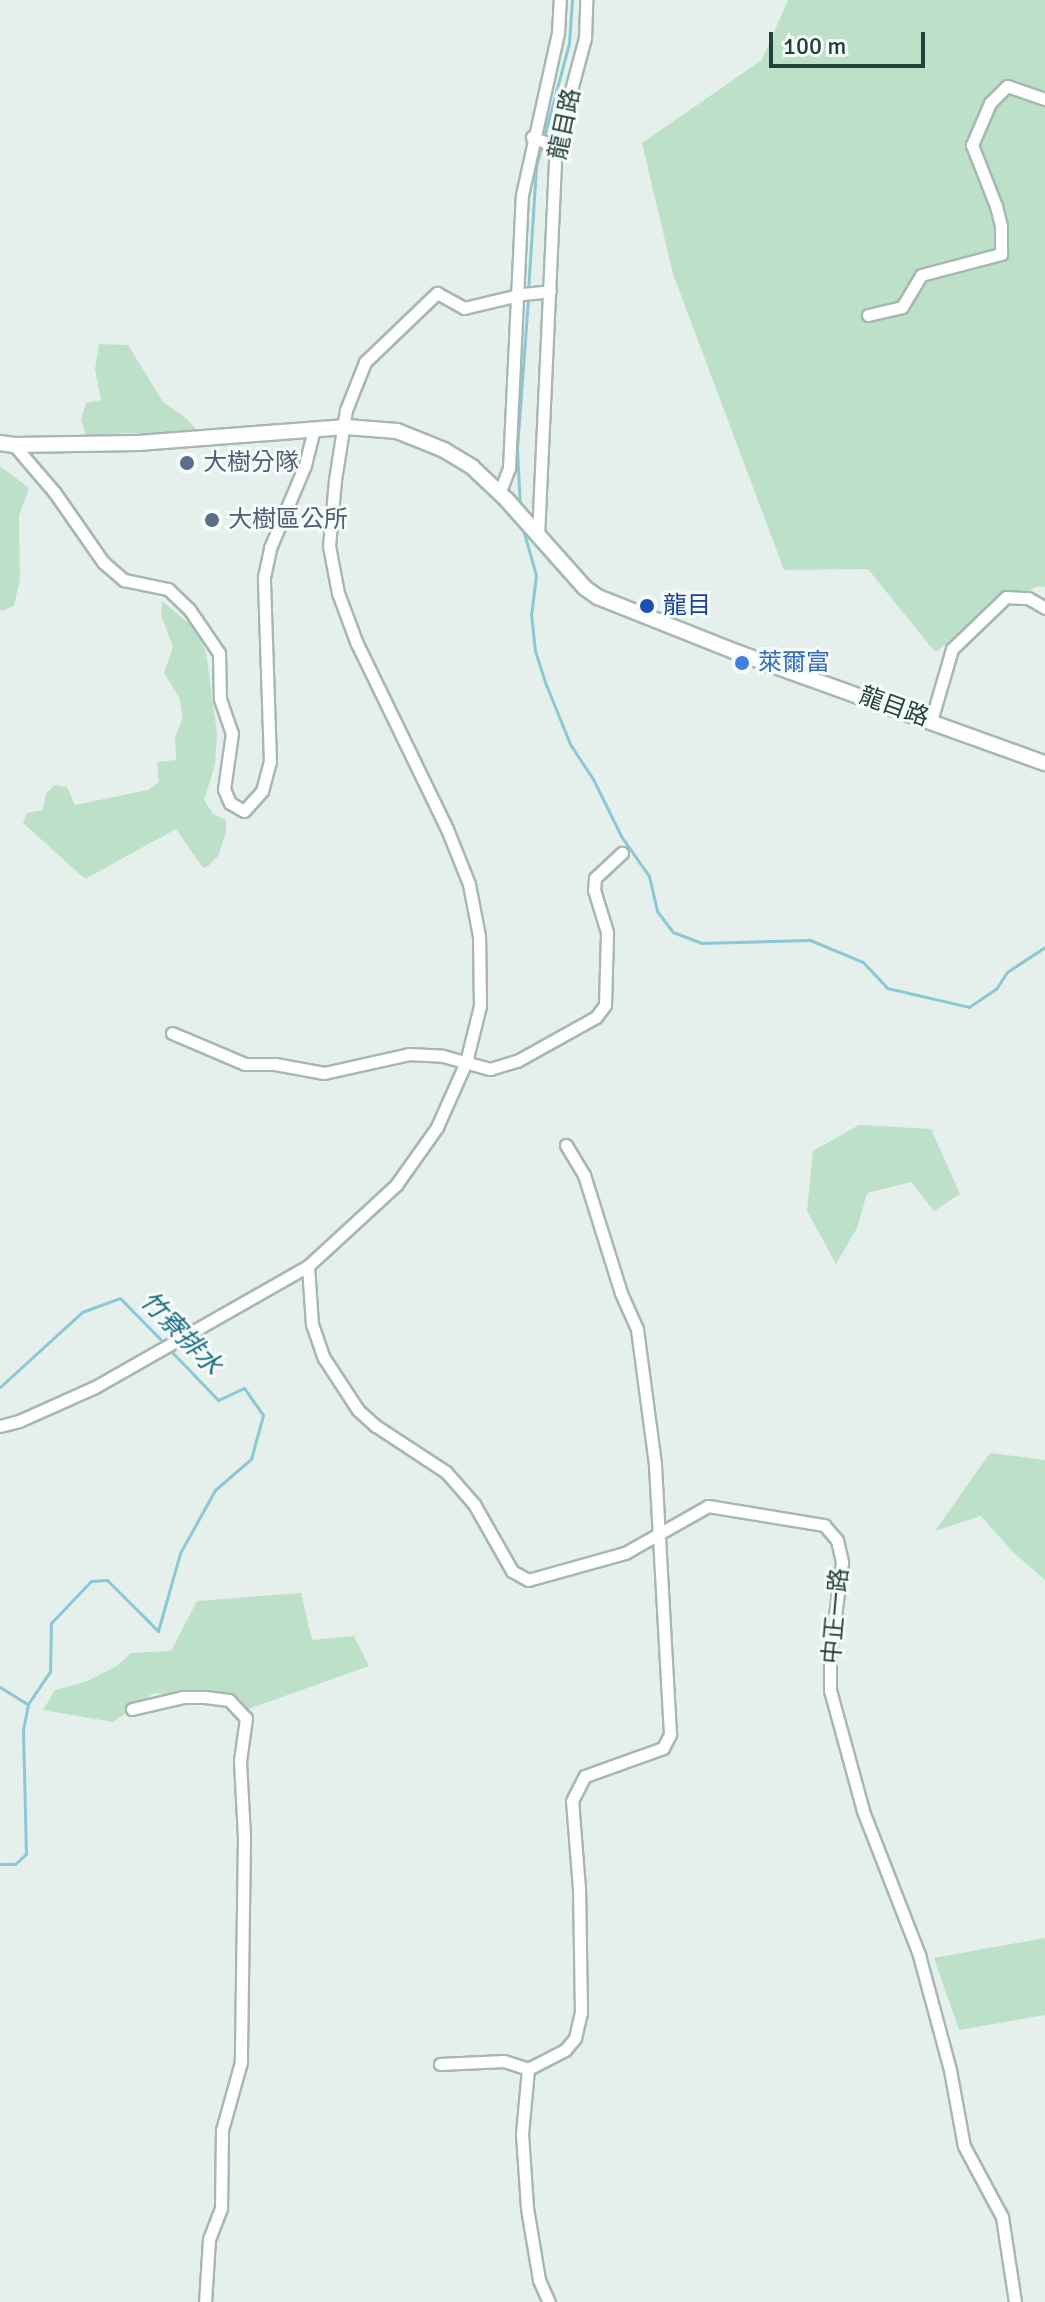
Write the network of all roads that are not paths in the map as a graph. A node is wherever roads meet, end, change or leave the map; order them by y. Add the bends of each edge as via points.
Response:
1 (560, 0) edge
2 (586, 0) edge
3 (1045, 99) edge
4 (534, 138) junction
5 (553, 145) junction
6 (546, 291) junction
7 (520, 295) junction
8 (868, 315) dead end
9 (346, 427) junction
10 (313, 432) junction
11 (7, 444) edge
12 (502, 497) junction
13 (538, 536) junction
14 (1045, 608) edge
15 (931, 721) junction
16 (1045, 763) edge
17 (622, 853) dead end
18 (172, 1033) dead end
19 (466, 1062) junction
20 (566, 1145) dead end
21 (308, 1266) junction
22 (0, 1426) edge
23 (658, 1533) junction
24 (132, 1709) dead end
25 (440, 2064) dead end
26 (528, 2069) junction
27 (205, 2302) edge
28 (549, 2302) edge
29 (1015, 2302) edge

1 - 4 street, 龍目路 via 558,33
2 - 5 street, 龍目路 via 585,38
3 - 8 street via 1007,86 990,103 972,145 996,206 1001,254 921,275 902,307
4 - 5 street
4 - 7 street, 龍目路 via 520,219
5 - 6 street, 龍目路
6 - 7 street
6 - 13 street, 龍目路
7 - 9 street via 464,308 437,293 365,362 346,410
7 - 12 street, 龍目路 via 509,468
9 - 10 street
9 - 12 street via 397,431 444,450 472,467
9 - 19 street via 329,546 338,593 357,644 469,884 481,970 480,1006
10 - 11 street via 138,443
10 - 11 street via 264,577 270,762 262,791 244,811 230,803 224,789 232,733 220,699 219,653 168,589 124,580 103,562 55,493
12 - 13 street, 龍目路
13 - 15 street, 龍目路 via 598,597
14 - 15 street via 1028,598 1006,597 952,649
15 - 16 street, 龍目路
17 - 19 street via 595,878 607,932 607,1000 601,1012 517,1061 490,1069
18 - 19 street via 245,1064 324,1073 409,1054
19 - 21 street via 437,1127 396,1185
20 - 23 street via 584,1175 637,1329 655,1464
21 - 22 street via 95,1387
21 - 23 street, 中正一路 via 312,1324 324,1358 358,1410 446,1472 474,1504 512,1571 528,1580 593,1564
23 - 26 street via 668,1743 594,1771 577,1788 572,1801 579,1889 578,2029 565,2050
23 - 29 street, 中正一路 via 708,1506 824,1525 837,1540 842,1562 830,1690 863,1811 919,1955 964,2146 1002,2217
24 - 27 street via 205,1697 229,1700 246,1718 240,1761 241,2062 222,2130 221,2208 209,2239
25 - 26 street via 504,2061
26 - 28 street via 522,2134 527,2208 539,2280

